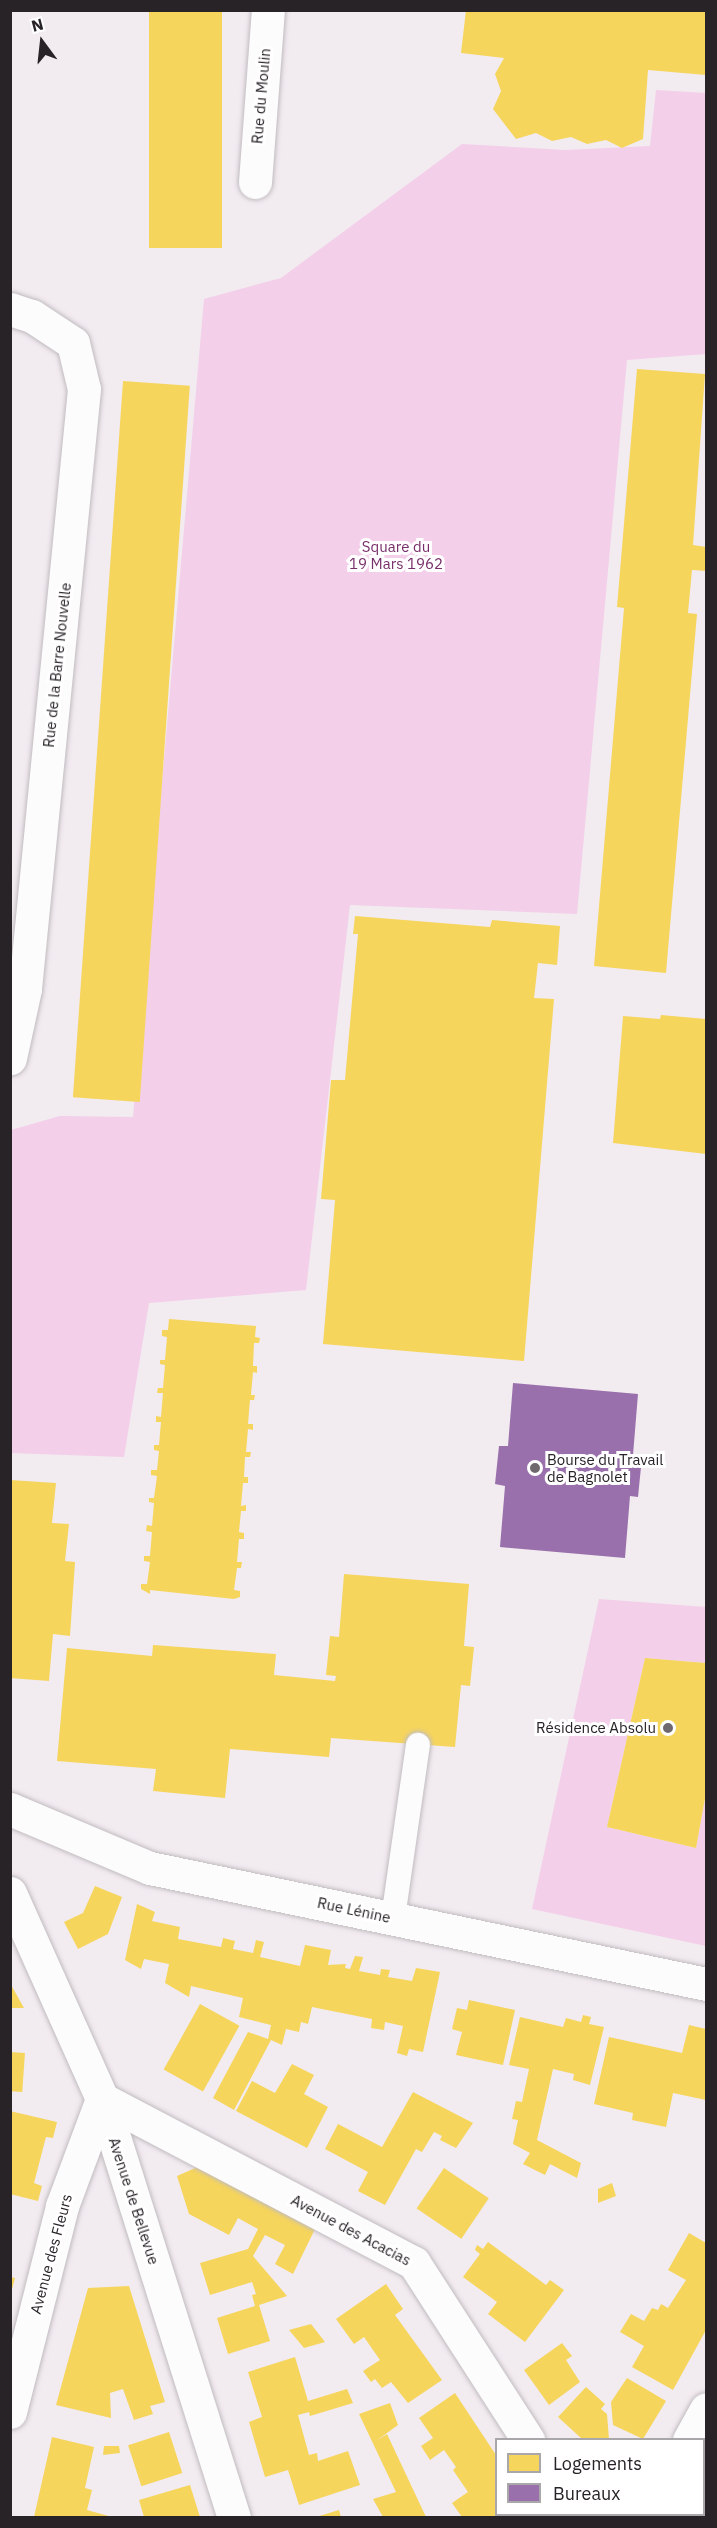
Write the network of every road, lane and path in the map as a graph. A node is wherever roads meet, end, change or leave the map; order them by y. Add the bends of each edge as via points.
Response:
1 (268, 10) edge
2 (255, 182) dead end
3 (10, 309) edge
4 (10, 1058) edge
5 (418, 1745) dead end
6 (10, 1809) edge
7 (10, 1893) edge
8 (393, 1918) junction
9 (706, 1984) edge
10 (102, 2099) junction
11 (706, 2409) edge
12 (10, 2412) edge
13 (527, 2438) edge
14 (690, 2438) edge
15 (234, 2517) edge

1 - 2 street, Rue du Moulin
3 - 4 street, Rue de la Barre Nouvelle via 32,316 73,343 84,389 25,989
5 - 8 lane
6 - 8 street, Rue Lénine via 150,1868
7 - 10 street, Avenue de Bellevue
8 - 9 street, Rue Lénine
10 - 12 street, Avenue des Fleurs via 62,2206
10 - 13 street, Avenue des Acacias via 414,2263
10 - 15 street, Avenue de Bellevue
11 - 14 street

